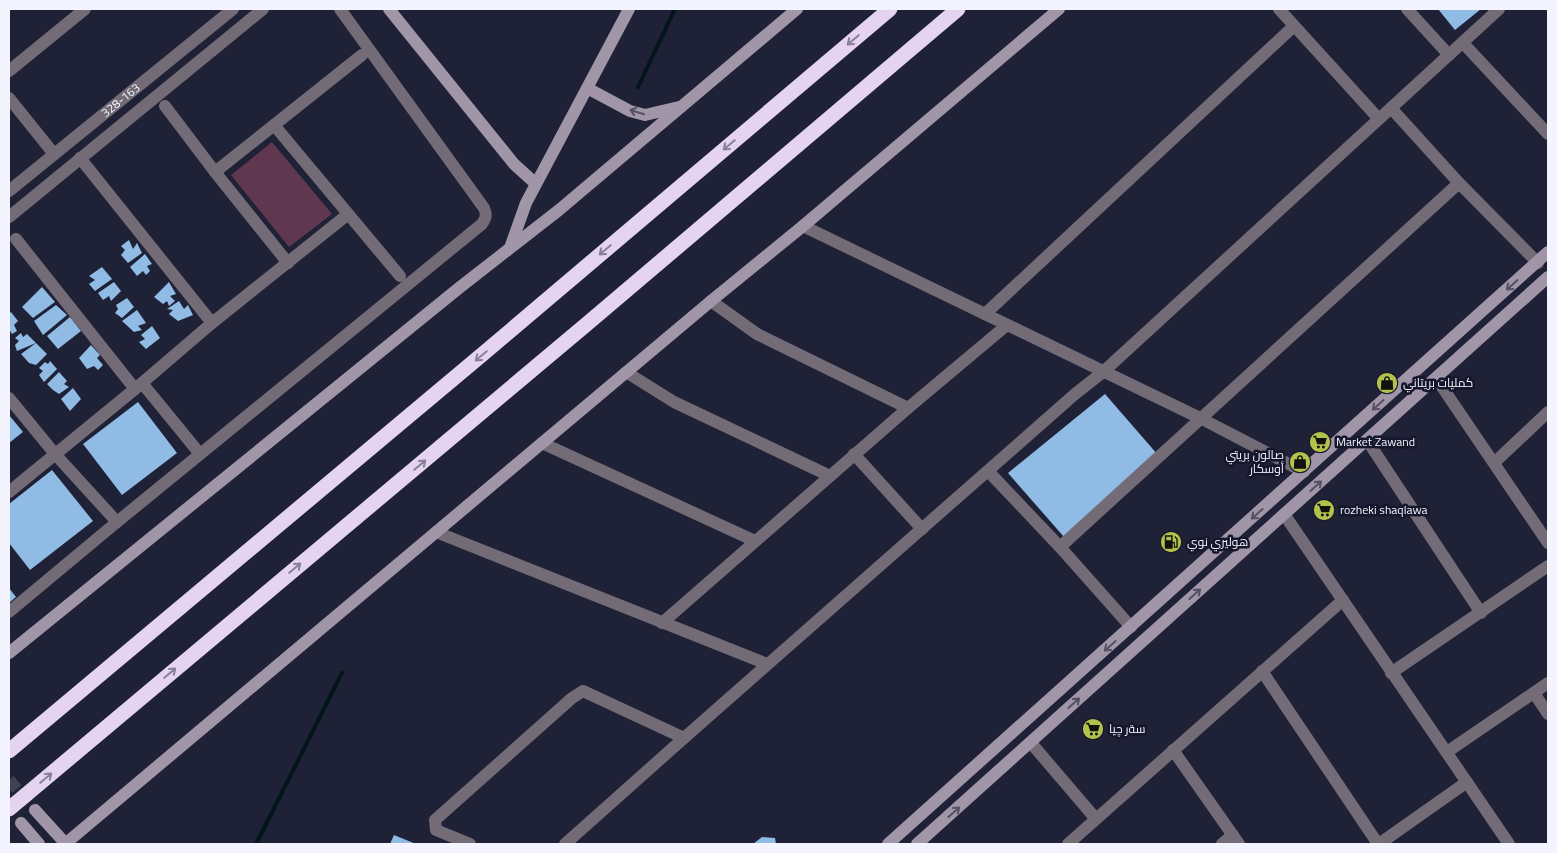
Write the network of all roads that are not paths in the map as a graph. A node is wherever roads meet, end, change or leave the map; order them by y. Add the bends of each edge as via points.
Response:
1 (85, 9) edge
2 (233, 9) edge
3 (263, 9) edge
4 (340, 9) edge
5 (389, 9) edge
6 (629, 9) edge
7 (797, 9) edge
8 (890, 9) edge
9 (958, 9) edge
10 (1059, 9) edge
11 (1279, 9) edge
12 (1407, 9) edge
13 (1499, 9) edge
14 (1294, 26) junction
15 (1463, 43) junction
16 (362, 55) dead end
17 (1449, 55) junction
18 (9, 71) edge
19 (587, 88) junction
20 (9, 98) edge
21 (684, 105) junction
22 (165, 106) dead end
23 (1391, 108) junction
24 (1378, 118) junction
25 (274, 125) junction
26 (1548, 134) edge
27 (54, 154) junction
28 (80, 158) junction
29 (215, 172) junction
30 (1459, 183) junction
31 (536, 184) junction
32 (9, 191) edge
33 (348, 215) junction
34 (9, 217) edge
35 (803, 226) junction
36 (16, 239) dead end
37 (509, 248) junction
38 (1548, 252) edge
39 (288, 263) junction
40 (1538, 263) junction
41 (400, 276) dead end
42 (1548, 278) edge
43 (711, 301) junction
44 (985, 314) junction
45 (212, 323) junction
46 (1007, 325) junction
47 (626, 372) junction
48 (1103, 372) junction
49 (1436, 378) junction
50 (138, 386) junction
51 (9, 398) edge
52 (908, 408) junction
53 (1548, 412) edge
54 (1202, 419) junction
55 (1367, 440) junction
56 (542, 443) junction
57 (55, 454) junction
58 (200, 454) junction
59 (854, 454) junction
60 (1494, 462) junction
61 (988, 471) junction
62 (1304, 472) junction
63 (830, 476) junction
64 (9, 492) edge
65 (1284, 514) junction
66 (117, 522) junction
67 (922, 529) junction
68 (436, 532) junction
69 (756, 541) junction
70 (1548, 543) edge
71 (1060, 547) junction
72 (1548, 566) edge
73 (1343, 600) junction
74 (9, 612) edge
75 (1481, 613) junction
76 (662, 622) junction
77 (1131, 627) junction
78 (9, 652) edge
79 (767, 664) junction
80 (1262, 672) junction
81 (1391, 673) junction
82 (1548, 683) edge
83 (1534, 692) junction
84 (1548, 714) edge
85 (684, 738) junction
86 (1031, 743) junction
87 (1173, 750) junction
88 (9, 751) edge
89 (1447, 752) junction
90 (978, 766) junction
91 (990, 780) junction
92 (1467, 782) junction
93 (9, 809) edge
94 (35, 810) tunnel mouth
95 (1096, 819) junction
96 (21, 823) dead end
97 (1236, 840) edge
98 (39, 844) edge
99 (66, 844) edge
100 (470, 844) edge
101 (565, 844) edge
102 (888, 844) edge
103 (917, 844) edge
104 (1068, 844) edge
105 (1222, 844) edge
106 (1378, 844) edge
107 (1509, 844) edge

1 - 18 street
2 - 27 street, 328-163
3 - 28 street
4 - 58 street via 484,208 485,219
5 - 31 street via 514,164
6 - 19 street
7 - 21 street
8 -> 88 highway
93 -> 9 highway
10 - 35 street
11 - 14 street
12 - 17 street
13 - 15 street
14 - 24 street
14 - 44 street
15 - 17 street
15 - 26 street
16 - 25 street
17 - 23 street
21 -> 19 street via 645,115 630,111
19 - 31 street
20 - 27 street
21 - 37 street
22 - 29 street
23 - 24 street
23 - 30 street
24 - 48 street
25 - 29 street
25 - 33 street
27 - 32 street, 328-163
28 - 34 street
28 - 45 street
29 - 39 street
30 - 40 street
30 - 54 street
31 - 37 street
33 - 39 street
33 - 41 street
35 - 43 street
35 - 44 street
36 - 50 street
37 - 78 street
38 - 40 street
39 - 45 street
40 -> 62 street
42 - 49 street
43 - 47 street
43 - 52 street via 757,334
44 - 46 street
45 - 50 street
46 - 48 street
46 - 52 street
47 - 56 street
47 - 63 street via 674,402
48 - 54 street
48 - 61 street
49 - 55 street
49 - 60 street
50 - 57 street
50 - 58 street
51 - 57 street
52 - 59 street
53 - 60 street
54 - 62 street
54 - 71 street
65 -> 55 street
55 - 75 street
56 - 68 street
56 - 69 street
57 - 64 street
57 - 66 street
58 - 66 street
59 - 63 street
59 - 67 street
60 - 70 street
61 - 67 street
61 - 71 street
62 -> 77 street
63 - 69 street
65 - 73 street
86 -> 65 street
66 - 74 street
67 - 79 street
68 - 76 street
68 - 99 street
69 - 76 street
71 - 77 street
72 - 75 street
73 - 80 street
73 - 81 street
75 - 81 street
76 - 79 street
77 -> 90 street
79 - 85 street
80 - 87 street
80 - 106 street
81 - 89 street
82 - 83 street
83 - 84 street
83 - 89 street
85 - 100 street via 583,692 572,698 435,820 436,830
85 - 101 street
86 - 91 street
86 - 95 street
87 - 95 street
87 - 97 street
89 - 92 street
90 - 91 street
90 - 102 street
103 -> 91 street
92 - 106 street
92 - 107 street
94 - 99 street
95 - 104 street
96 - 98 street
97 - 105 street

